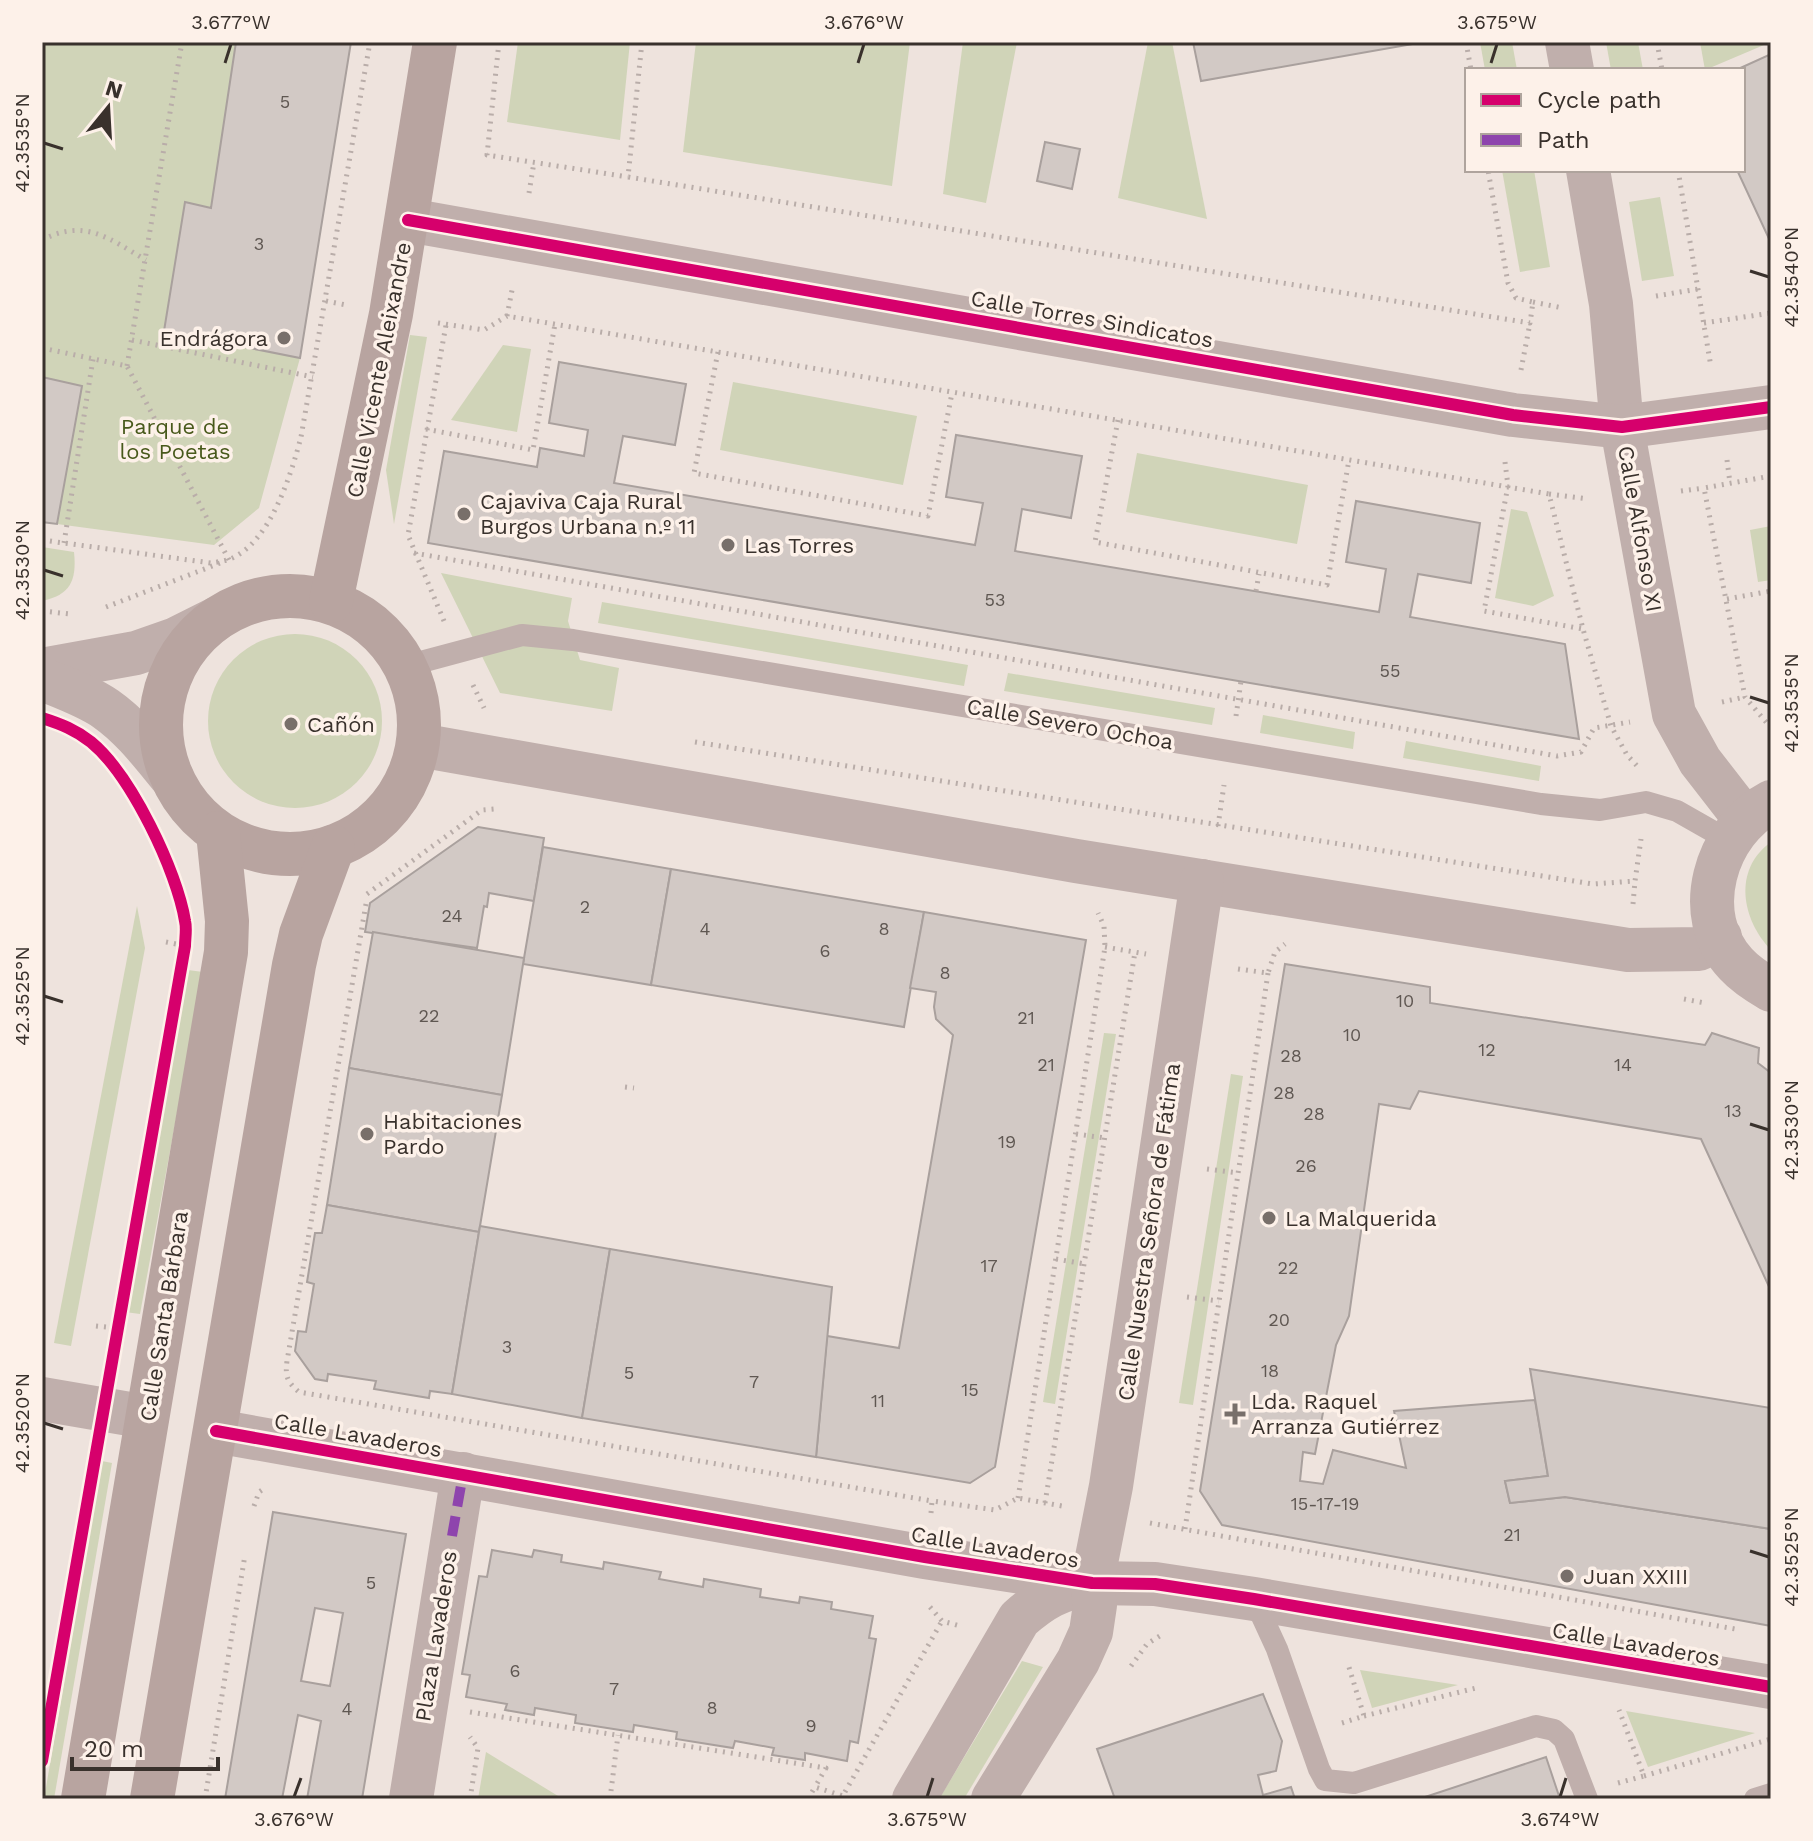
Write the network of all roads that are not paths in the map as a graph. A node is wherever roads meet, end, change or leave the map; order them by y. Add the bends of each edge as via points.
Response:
1 (435, 42) edge
2 (1567, 42) edge
3 (1572, 68) edge
4 (1588, 172) edge
5 (408, 220) junction
6 (1771, 407) edge
7 (1622, 427) junction
8 (331, 601) junction
9 (216, 619) junction
10 (406, 666) junction
11 (42, 670) edge
12 (42, 679) edge
13 (419, 745) junction
14 (172, 778) junction
15 (1748, 821) edge
16 (218, 833) junction
17 (333, 847) junction
18 (1202, 881) junction
19 (1720, 937) junction
20 (1771, 990) edge
21 (42, 1399) edge
22 (147, 1417) junction
23 (216, 1431) junction
24 (463, 1474) junction
25 (956, 1562) junction
26 (1092, 1583) junction
27 (1254, 1599) junction
28 (1019, 1619) junction
29 (1771, 1687) edge
30 (1771, 1794) edge
31 (83, 1799) edge
32 (152, 1799) edge
33 (411, 1799) edge
34 (914, 1799) edge
35 (993, 1799) edge
36 (1587, 1799) edge
37 (1755, 1799) edge

1 - 5 main road, Calle Vicente Aleixandre
2 - 3 street
4 - 7 street, Calle Alfonso XI via 1611,304
5 - 7 street, Calle Torres Sindicatos via 1513,415
5 - 8 main road, Calle Vicente Aleixandre
6 - 7 street, Calle Torres Sindicatos
7 - 15 street, Calle Alfonso XI via 1674,714 1700,761
8 - 9 main road via 292,595 265,598
8 - 10 main road via 371,625
9 - 11 street via 136,653
9 - 14 main road via 181,655 164,696 161,735
10 - 13 main road via 418,701
10 - 15 lane, Calle Severo Ochoa via 522,635 573,640 1541,804 1600,810 1646,802
12 - 14 street via 106,709 136,734
13 - 17 main road via 410,774 383,816
13 - 18 street
14 - 16 main road via 196,814
15 - 19 street via 1716,866 1712,894
16 - 17 main road via 275,854
16 - 22 main road, Calle Santa Bárbara via 226,952
17 - 23 main road via 294,965
18 - 19 street via 1628,950 1699,949
18 - 26 street, Calle Nuestra Señora de Fátima
19 - 20 street via 1734,963
21 - 22 street
22 - 31 main road, Calle Santa Bárbara
23 - 24 street, Calle Lavaderos
23 - 32 main road
24 - 25 street, Calle Lavaderos
24 - 33 street, Plaza Lavaderos
25 - 26 street, Calle Lavaderos
25 - 28 street, Calle Lavaderos via 993,1570 1013,1591
26 - 27 street, Calle Lavaderos via 1155,1584
26 - 28 street via 1063,1589
26 - 35 street, Calle Nuestra Señora de Fátima via 1091,1632 1078,1661
27 - 29 street, Calle Lavaderos
27 - 36 lane via 1325,1780 1354,1783 1536,1726 1564,1739
28 - 34 street
30 - 37 lane

